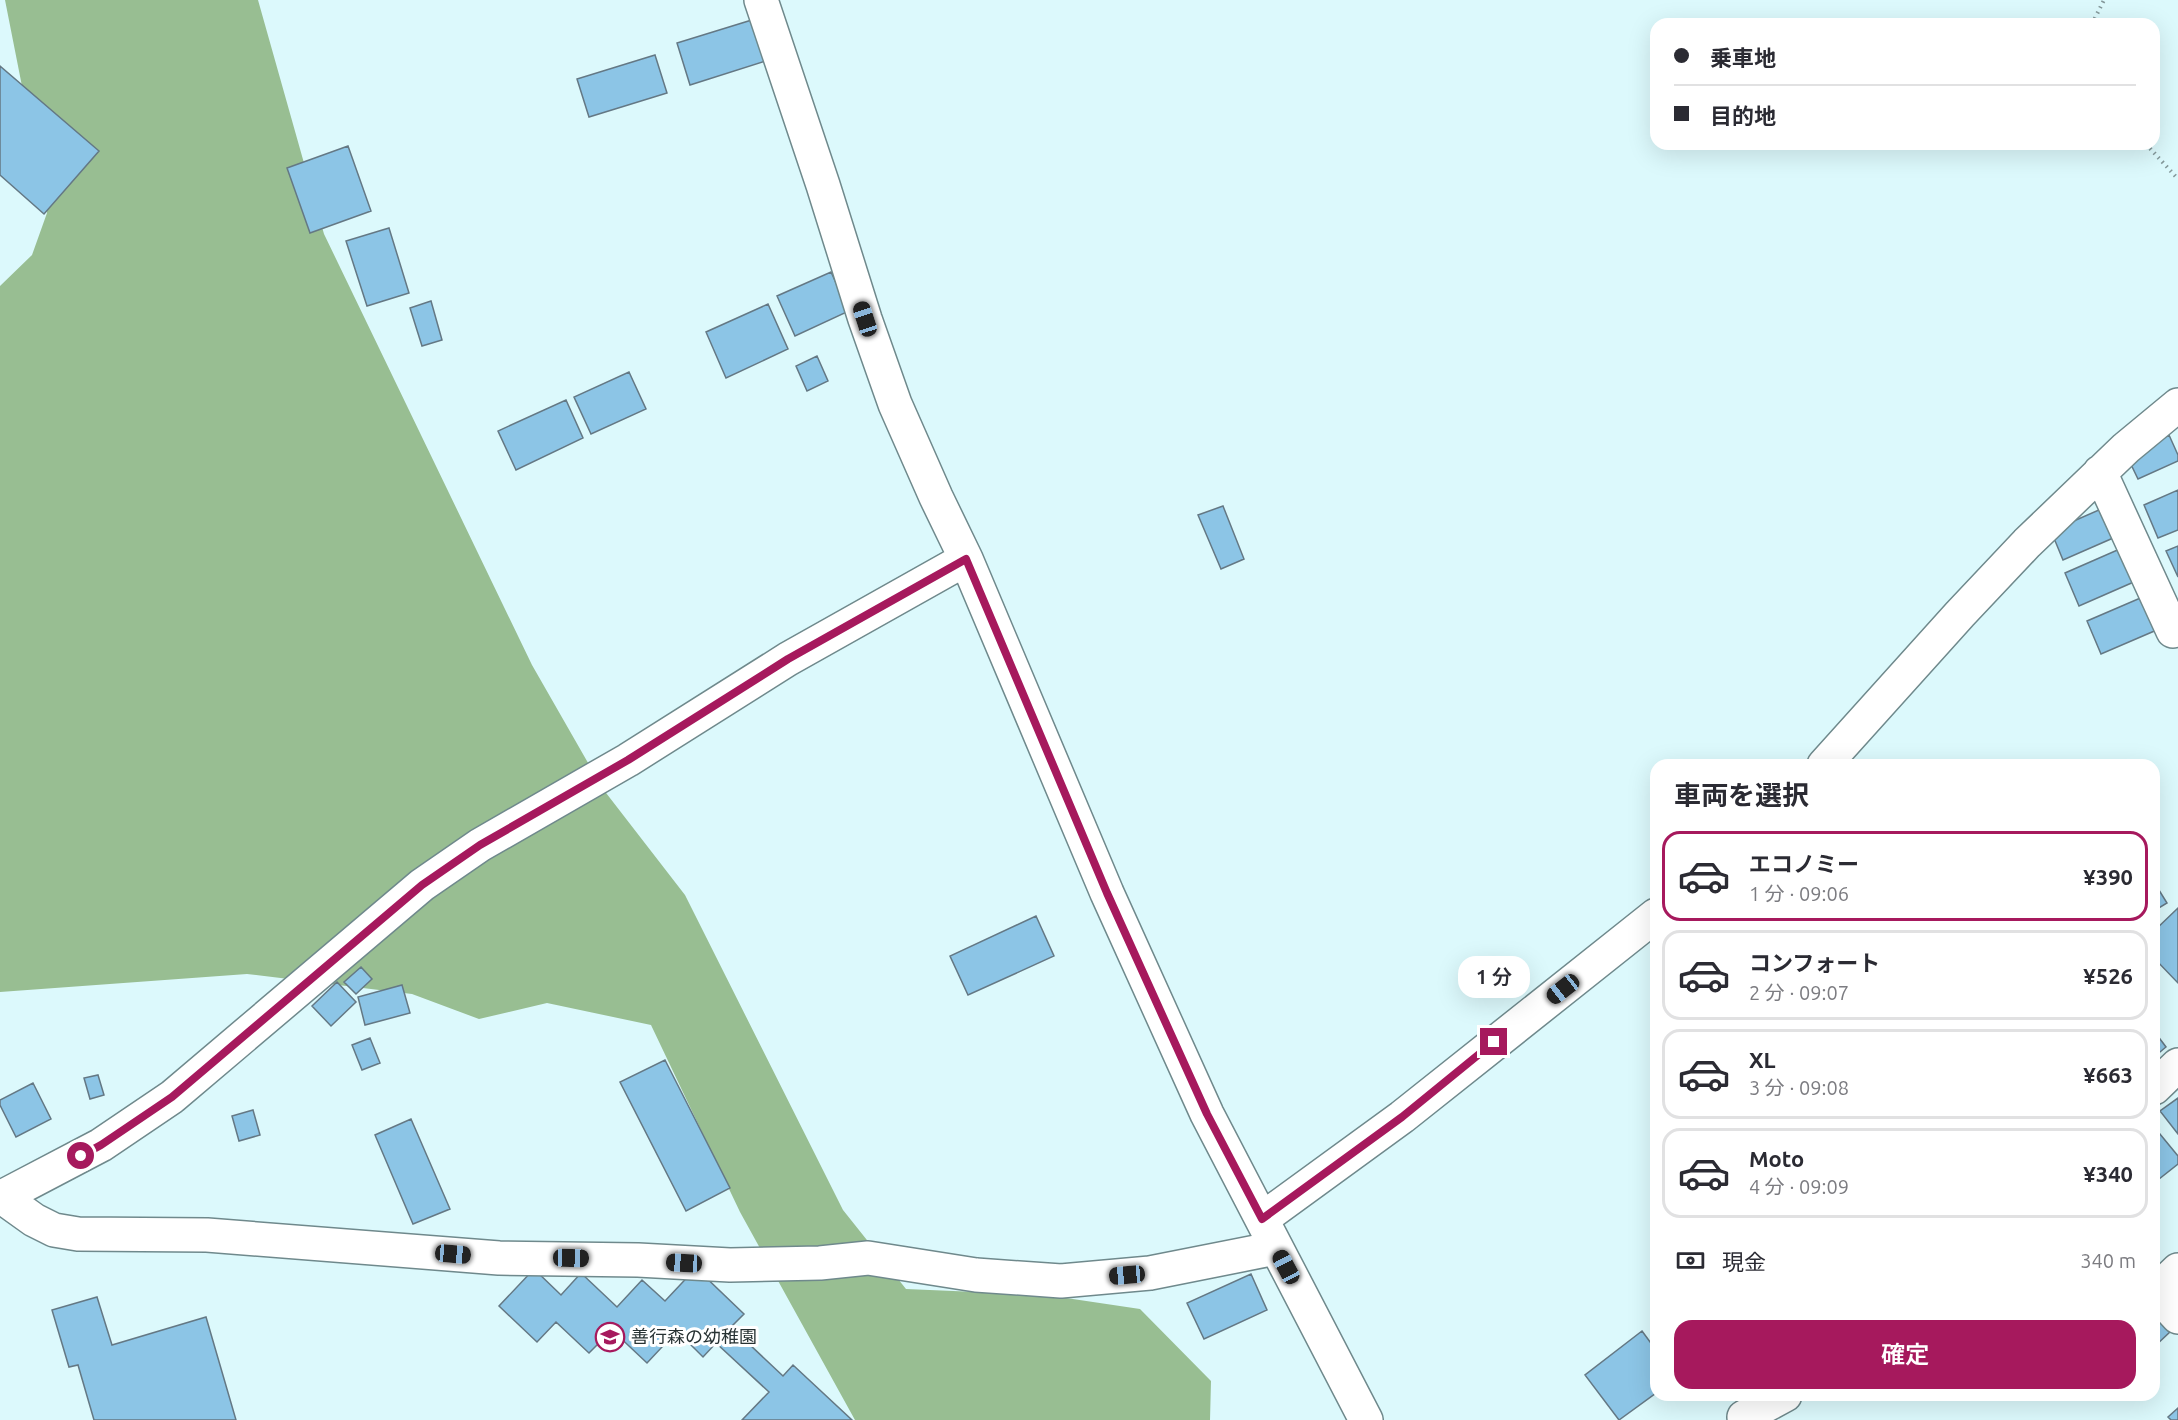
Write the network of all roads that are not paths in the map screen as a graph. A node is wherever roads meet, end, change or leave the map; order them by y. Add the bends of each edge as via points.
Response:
1 (761, 0) edge
2 (2178, 405) edge
3 (2100, 472) junction
4 (966, 559) junction
5 (2178, 629) edge
6 (1829, 759) edge
7 (1650, 920) edge
8 (2178, 1065) edge
9 (2160, 1082) edge
10 (1, 1198) edge
11 (1269, 1234) junction
12 (2178, 1270) edge
13 (2160, 1287) edge
14 (2160, 1297) edge
15 (2178, 1317) edge
16 (1774, 1401) edge
17 (1744, 1417) dead end
18 (1366, 1420) edge

1 - 4 street via 895,404
2 - 3 street
3 - 5 street via 2173,631
3 - 6 street via 1960,614
4 - 10 street via 788,659 628,760 480,845 422,885 172,1097 101,1145
4 - 11 street via 1107,893 1207,1114
7 - 11 street via 1402,1117
8 - 9 street
10 - 11 street via 54,1230 78,1234 207,1235 500,1258 730,1265 868,1258 976,1275 1061,1281 1149,1273
11 - 18 street
12 - 13 street
14 - 15 street
16 - 17 street

